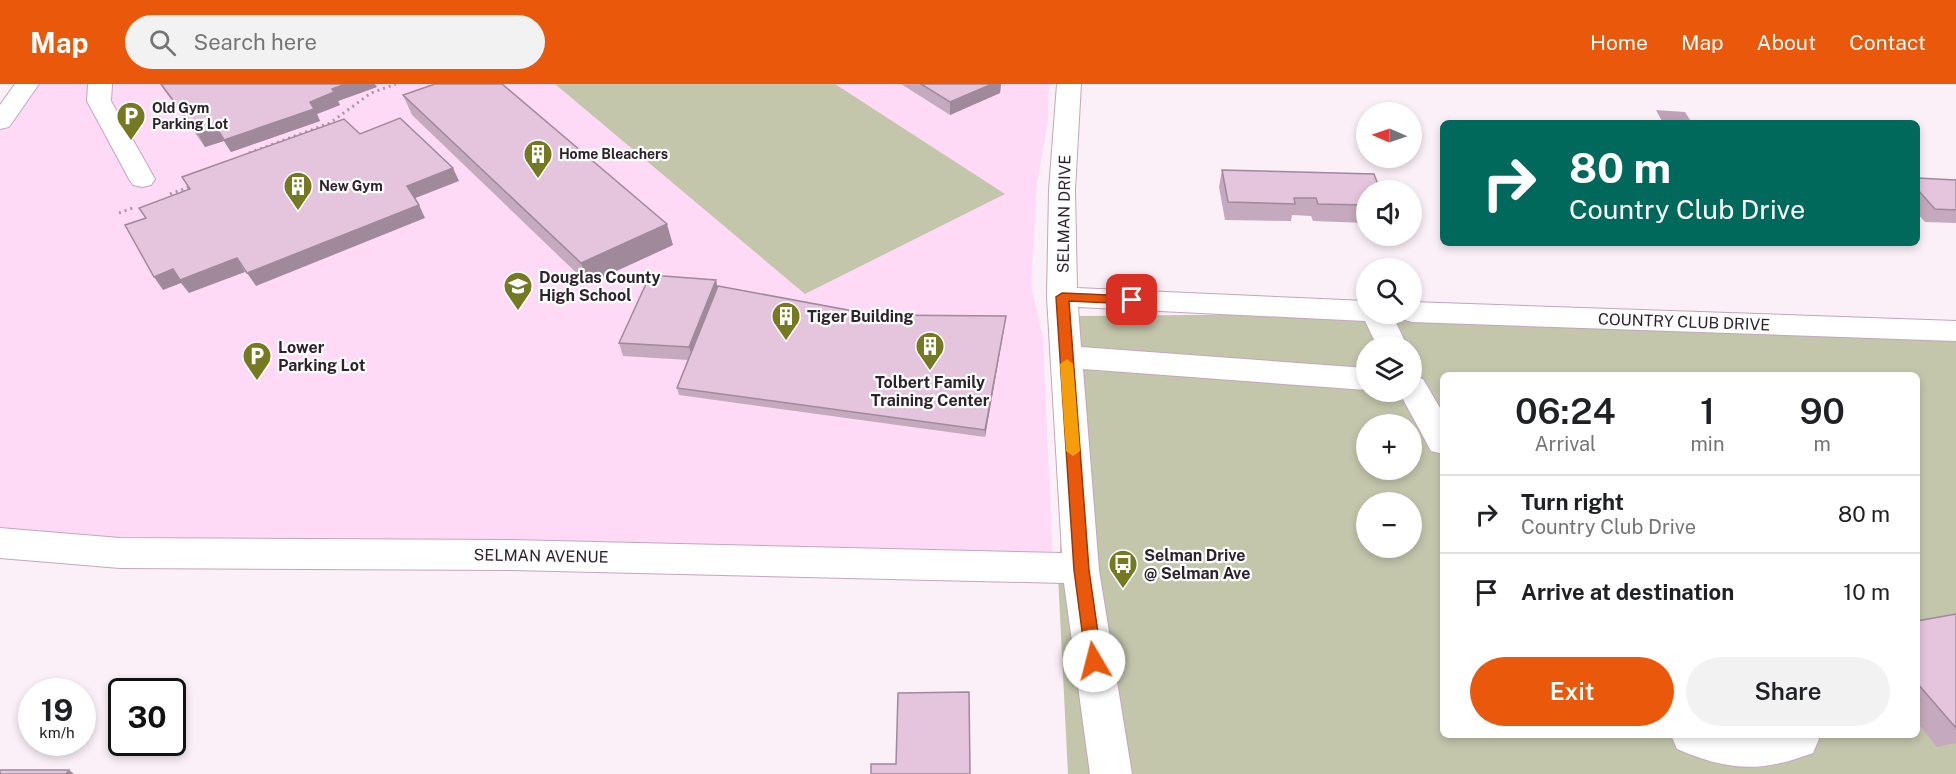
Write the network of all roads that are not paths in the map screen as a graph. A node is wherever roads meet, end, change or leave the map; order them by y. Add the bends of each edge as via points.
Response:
1 (27, 84) edge
2 (100, 84) edge
3 (1069, 84) edge
4 (0, 122) edge
5 (142, 179) dead end
6 (1062, 297) junction
7 (1356, 310) edge
8 (1422, 312) edge
9 (1956, 331) edge
10 (1066, 357) junction
11 (1356, 378) edge
12 (1420, 402) edge
13 (1440, 437) edge
14 (0, 543) edge
15 (1081, 570) junction
16 (1699, 738) edge
17 (1798, 739) dead end
18 (1110, 774) edge

1 - 4 street
2 - 5 street via 99,101
3 - 6 street, SELMAN DRIVE via 1062,190
6 - 7 street
6 - 10 street, SELMAN DRIVE
8 - 9 street, COUNTRY CLUB DRIVE
10 - 11 street
10 - 15 street, SELMAN DRIVE
12 - 13 street
14 - 15 street, SELMAN AVENUE via 120,553 550,556
15 - 18 street, SELMAN DRIVE
16 - 17 street via 1744,750

